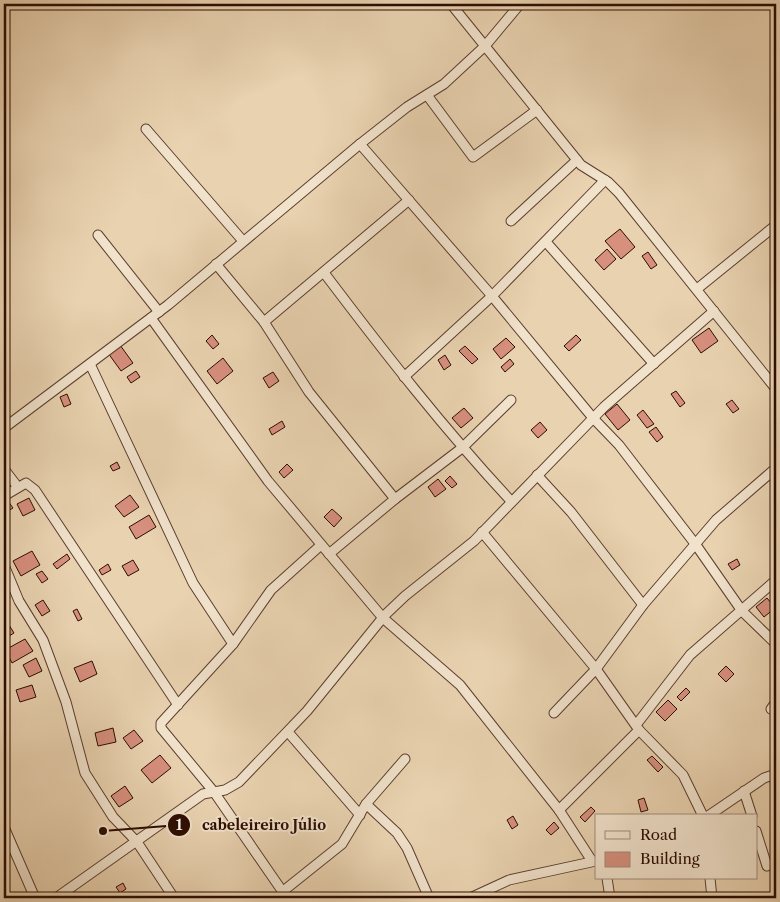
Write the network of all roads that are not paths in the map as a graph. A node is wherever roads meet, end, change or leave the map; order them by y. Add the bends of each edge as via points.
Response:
1 (451, 4) edge
2 (520, 4) edge
3 (485, 46) junction
4 (427, 95) junction
5 (537, 110) junction
6 (146, 129) dead end
7 (360, 144) junction
8 (577, 160) junction
9 (605, 180) junction
10 (409, 200) junction
11 (511, 220) dead end
12 (776, 224) edge
13 (98, 235) dead end
14 (243, 241) junction
15 (546, 242) junction
16 (216, 264) junction
17 (325, 274) junction
18 (697, 289) junction
19 (492, 296) junction
20 (714, 311) junction
21 (159, 312) junction
22 (151, 318) junction
23 (264, 322) junction
24 (90, 364) junction
25 (654, 364) junction
26 (404, 376) junction
27 (776, 389) edge
28 (511, 400) dead end
29 (593, 418) junction
30 (4, 428) edge
31 (462, 448) junction
32 (776, 468) edge
33 (4, 469) edge
34 (537, 475) junction
35 (17, 486) junction
36 (4, 496) edge
37 (394, 499) junction
38 (511, 501) junction
39 (482, 532) junction
40 (696, 544) junction
41 (321, 545) junction
42 (329, 554) junction
43 (4, 565) edge
44 (776, 580) edge
45 (643, 605) junction
46 (742, 611) junction
47 (383, 618) junction
48 (233, 644) junction
49 (776, 644) edge
50 (596, 669) junction
51 (178, 705) junction
52 (554, 713) dead end
53 (637, 728) junction
54 (288, 732) junction
55 (405, 760) dead end
56 (776, 774) edge
57 (744, 791) junction
58 (214, 792) junction
59 (366, 804) junction
60 (559, 810) junction
61 (702, 814) edge
62 (711, 814) edge
63 (751, 814) edge
64 (360, 815) junction
65 (4, 826) edge
66 (758, 837) edge
67 (137, 842) junction
68 (594, 861) edge
69 (767, 866) dead end
70 (607, 880) edge
71 (710, 880) edge
72 (284, 895) edge
73 (35, 898) edge
74 (56, 898) edge
75 (174, 898) edge
76 (429, 898) edge
77 (470, 898) edge
78 (610, 898) edge
79 (712, 898) edge

1 - 3 street
2 - 3 street
3 - 4 street via 457,73
3 - 5 street
4 - 5 street via 473,157
4 - 7 street
5 - 8 street
6 - 14 street
7 - 10 street
7 - 14 street
8 - 9 street
8 - 11 street
9 - 15 street
9 - 18 street
10 - 17 street
10 - 19 street
12 - 18 street
13 - 21 street
14 - 16 street
15 - 19 street
15 - 25 street
16 - 21 street
16 - 23 street
17 - 23 street
17 - 26 street
18 - 20 street
19 - 26 street
19 - 29 street
20 - 25 street
20 - 27 street
21 - 22 street
22 - 24 street
22 - 41 street via 268,481
23 - 37 street via 309,392
24 - 30 street
24 - 48 street via 193,583
25 - 29 street
26 - 31 street
28 - 31 street
29 - 34 street
29 - 40 street via 619,445
31 - 37 street
31 - 38 street
32 - 40 street via 716,520
33 - 35 street
34 - 38 street
34 - 45 street via 571,512
35 - 36 street
35 - 51 street via 26,483 35,490
37 - 42 street
38 - 39 street
39 - 47 street
39 - 50 street
40 - 45 street
40 - 46 street
41 - 42 street
41 - 48 street via 271,590
42 - 47 street
43 - 67 street via 19,601 43,640 66,702 84,773 113,817
44 - 46 street
45 - 50 street
46 - 49 street
46 - 53 street via 690,655
47 - 54 street
47 - 60 street via 460,685
48 - 51 street
50 - 52 street
50 - 53 street
51 - 58 street via 161,723 161,728
53 - 60 street
53 - 61 street via 683,775
54 - 58 street via 239,782
54 - 64 street
55 - 59 street
56 - 57 street
57 - 62 street
57 - 63 street
58 - 67 street via 203,794
58 - 72 street
59 - 64 street
59 - 76 street via 407,848
60 - 68 street
64 - 72 street via 342,844
65 - 73 street
66 - 69 street
67 - 74 street
67 - 75 street
68 - 77 street via 509,880
70 - 78 street
71 - 79 street

